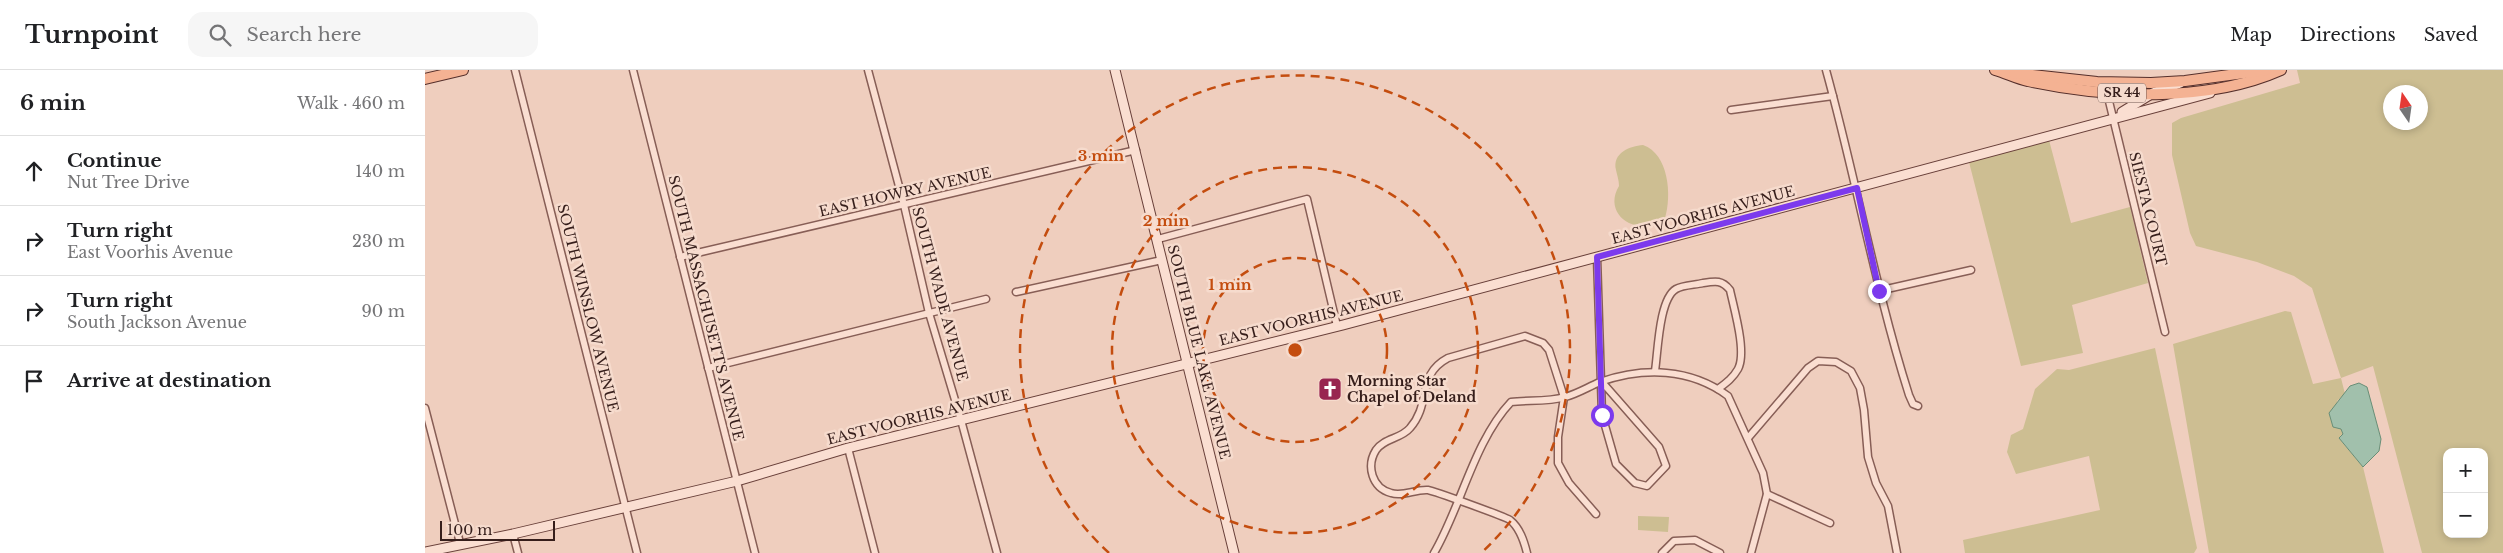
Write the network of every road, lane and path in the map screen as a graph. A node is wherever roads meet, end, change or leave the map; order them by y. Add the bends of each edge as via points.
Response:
1 (461, 70) edge
2 (515, 70) edge
3 (633, 70) edge
4 (868, 70) edge
5 (1115, 70) edge
6 (1826, 70) edge
7 (2266, 70) edge
8 (2281, 70) edge
9 (1999, 71) edge
10 (425, 79) edge
11 (2185, 81) junction
12 (2097, 82) junction
13 (2242, 83) junction
14 (2107, 93) junction
15 (2153, 94) junction
16 (1833, 96) junction
17 (1731, 110) dead end
18 (2113, 117) junction
19 (1135, 150) junction
20 (1857, 188) junction
21 (904, 205) junction
22 (1158, 239) junction
23 (680, 257) junction
24 (1597, 257) junction
25 (1162, 260) junction
26 (1971, 270) dead end
27 (1879, 291) junction
28 (1017, 292) dead end
29 (986, 299) dead end
30 (929, 313) junction
31 (1337, 326) junction
32 (2165, 332) dead end
33 (1187, 364) junction
34 (708, 368) junction
35 (1655, 370) junction
36 (1601, 382) junction
37 (1718, 389) junction
38 (1564, 397) junction
39 (1917, 406) dead end
40 (425, 408) edge
41 (961, 420) junction
42 (1748, 438) junction
43 (847, 448) junction
44 (737, 480) junction
45 (1767, 494) junction
46 (1457, 501) junction
47 (625, 506) junction
48 (1596, 514) dead end
49 (1830, 523) dead end
50 (513, 534) junction
51 (460, 544) junction
52 (425, 552) edge
53 (517, 553) edge
54 (637, 553) edge
55 (755, 553) edge
56 (875, 553) edge
57 (997, 553) edge
58 (1234, 553) edge
59 (1434, 553) edge
60 (1527, 553) edge
61 (1662, 553) edge
62 (1720, 553) edge
63 (1751, 553) edge
64 (1897, 553) edge

1 - 10 main road
2 - 47 street, SOUTH WINSLOW AVENUE
3 - 23 street, SOUTH MASSACHUSETTS AVENUE
4 - 21 street, SOUTH WADE AVENUE
5 - 19 street, SOUTH BLUE LAKE AVENUE
6 - 16 street
7 - 11 main road, SR 44
8 - 13 main road, SR 44
9 - 12 main road, SR 44
9 - 14 main road, SR 44 via 2042,84
11 - 12 main road, SR 44
11 - 15 street, EAST VOORHIS AVENUE
12 - 14 main road
13 - 15 main road, SR 44
13 - 18 street, EAST VOORHIS AVENUE via 2188,100
14 - 15 main road, SR 44
14 - 18 street, SIESTA COURT
15 - 18 street, EAST VOORHIS AVENUE
16 - 17 street
16 - 20 street
18 - 20 street, EAST VOORHIS AVENUE
18 - 32 street, SIESTA COURT
19 - 21 street, EAST HOWRY AVENUE
19 - 22 street, SOUTH BLUE LAKE AVENUE
20 - 24 street, EAST VOORHIS AVENUE
20 - 27 street
21 - 23 street, EAST HOWRY AVENUE
21 - 30 street, SOUTH WADE AVENUE
22 - 25 street, SOUTH BLUE LAKE AVENUE
22 - 31 street via 1307,199
23 - 34 street, SOUTH MASSACHUSETTS AVENUE
24 - 31 street, EAST VOORHIS AVENUE
24 - 36 street
25 - 28 street
25 - 33 street, SOUTH BLUE LAKE AVENUE
26 - 27 street
27 - 39 street via 1909,395
29 - 30 street
30 - 34 street
30 - 41 street, SOUTH WADE AVENUE
31 - 33 street, EAST VOORHIS AVENUE
33 - 41 street, EAST VOORHIS AVENUE
33 - 58 street, SOUTH BLUE LAKE AVENUE
34 - 44 street, SOUTH MASSACHUSETTS AVENUE
35 - 36 street
35 - 37 street via 1688,375
35 - 37 street via 1669,294 1677,288 1717,280 1730,290 1741,356 1739,368
36 - 36 street via 1602,415 1616,464 1635,483 1647,486 1667,466 1659,447
36 - 38 street
37 - 42 street via 1728,396
38 - 46 street via 1511,402 1498,415
38 - 46 street via 1549,350 1534,338 1525,336 1437,364 1429,373 1423,404 1411,428 1382,444 1376,451 1371,470 1380,488 1391,493 1429,490
38 - 48 street via 1558,463 1569,483
40 - 51 street
41 - 43 street, EAST VOORHIS AVENUE
41 - 57 street, SOUTH WADE AVENUE
42 - 45 street via 1763,474
42 - 64 street via 1817,361 1836,362 1851,371 1860,388 1868,457 1888,506
43 - 44 street, EAST VOORHIS AVENUE
43 - 56 street
44 - 47 street, EAST VOORHIS AVENUE
44 - 55 street, SOUTH MASSACHUSETTS AVENUE
45 - 49 street
45 - 63 street
46 - 59 street via 1449,528
46 - 60 street via 1510,520 1522,536
47 - 50 street, EAST VOORHIS AVENUE
47 - 54 street, SOUTH WINSLOW AVENUE
50 - 51 street, EAST VOORHIS AVENUE
50 - 53 street
51 - 52 street, EAST VOORHIS AVENUE
61 - 62 street via 1674,541 1695,540

